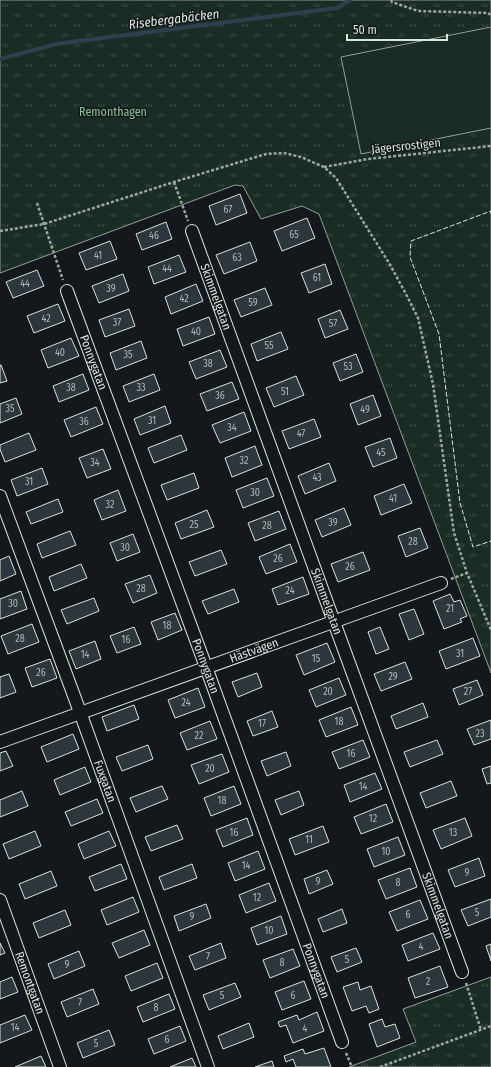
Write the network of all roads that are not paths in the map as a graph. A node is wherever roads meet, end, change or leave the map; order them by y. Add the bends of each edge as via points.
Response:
1 (192, 231) road end
2 (67, 291) road end
3 (0, 496) edge
4 (441, 583) road end
5 (334, 622) junction
6 (206, 667) junction
7 (80, 712) junction
8 (0, 742) edge
9 (0, 900) edge
10 (462, 972) road end
11 (342, 1042) road end
12 (60, 1067) edge
13 (208, 1067) edge

1 - 5 street, Skimmelgatan
2 - 6 street, Ponnygatan
3 - 7 street, Fuxgatan
4 - 5 street, Hästvägen
5 - 6 street, Hästvägen
5 - 10 street, Skimmelgatan
6 - 7 street, Hästvägen
6 - 11 street, Ponnygatan
7 - 8 street, Hästvägen
7 - 13 street, Fuxgatan
9 - 12 street, Remontgatan

